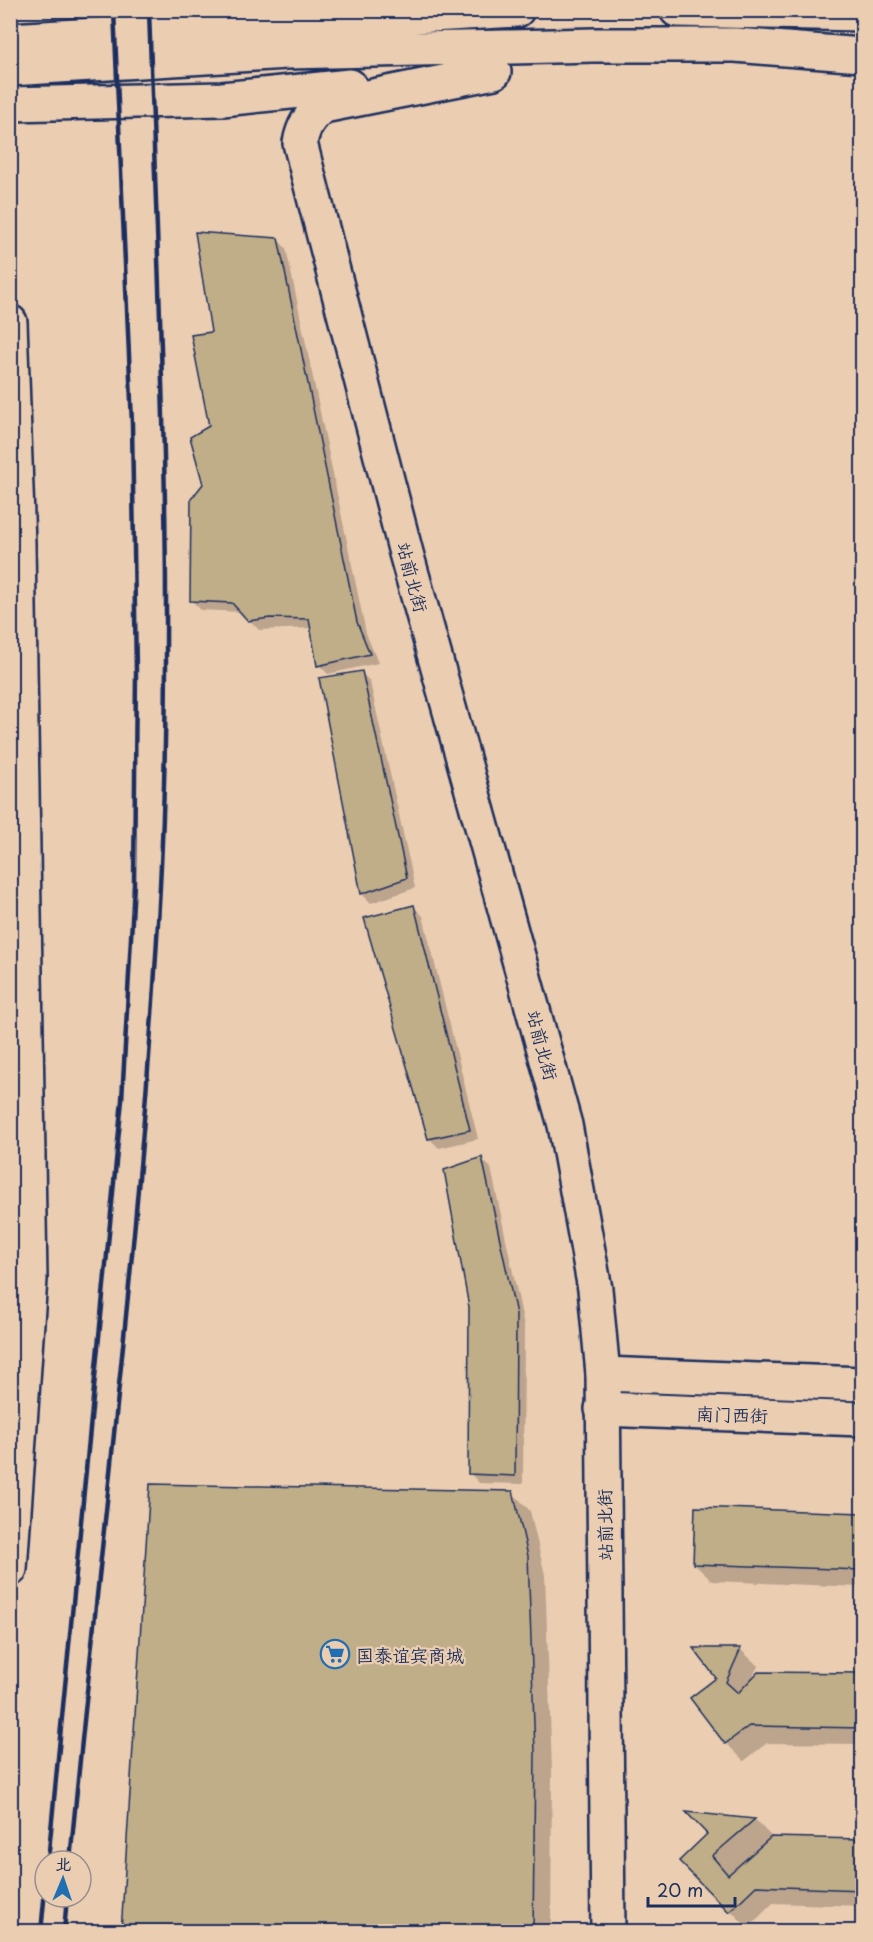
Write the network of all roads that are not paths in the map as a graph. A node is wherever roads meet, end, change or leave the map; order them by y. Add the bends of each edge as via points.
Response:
1 (517, 10) edge
2 (677, 10) edge
3 (852, 10) edge
4 (862, 13) edge
5 (10, 40) edge
6 (735, 45) junction
7 (862, 55) edge
8 (10, 69) edge
9 (494, 72) junction
10 (222, 99) junction
11 (10, 104) edge
12 (312, 183) junction
13 (10, 322) edge
14 (19, 1172) edge
15 (603, 1374) junction
16 (862, 1384) edge
17 (602, 1409) junction
18 (862, 1419) edge
19 (10, 1569) edge
20 (608, 1932) edge

1 - 5 main road
2 - 4 main road
3 - 4 main road
6 - 7 main road
6 - 8 main road via 287,52
6 - 9 main road
9 - 10 main road
9 - 12 main road via 323,106 312,114 302,130 300,143
10 - 11 main road
10 - 12 main road via 258,108 284,124
12 - 15 main road, 站前北街 via 406,553 565,1125 595,1289
13 - 14 main road via 18,544
14 - 19 main road via 30,1279
15 - 16 main road, 南门西街
15 - 17 main road, 站前北街
17 - 18 main road, 南门西街
17 - 20 main road, 站前北街

